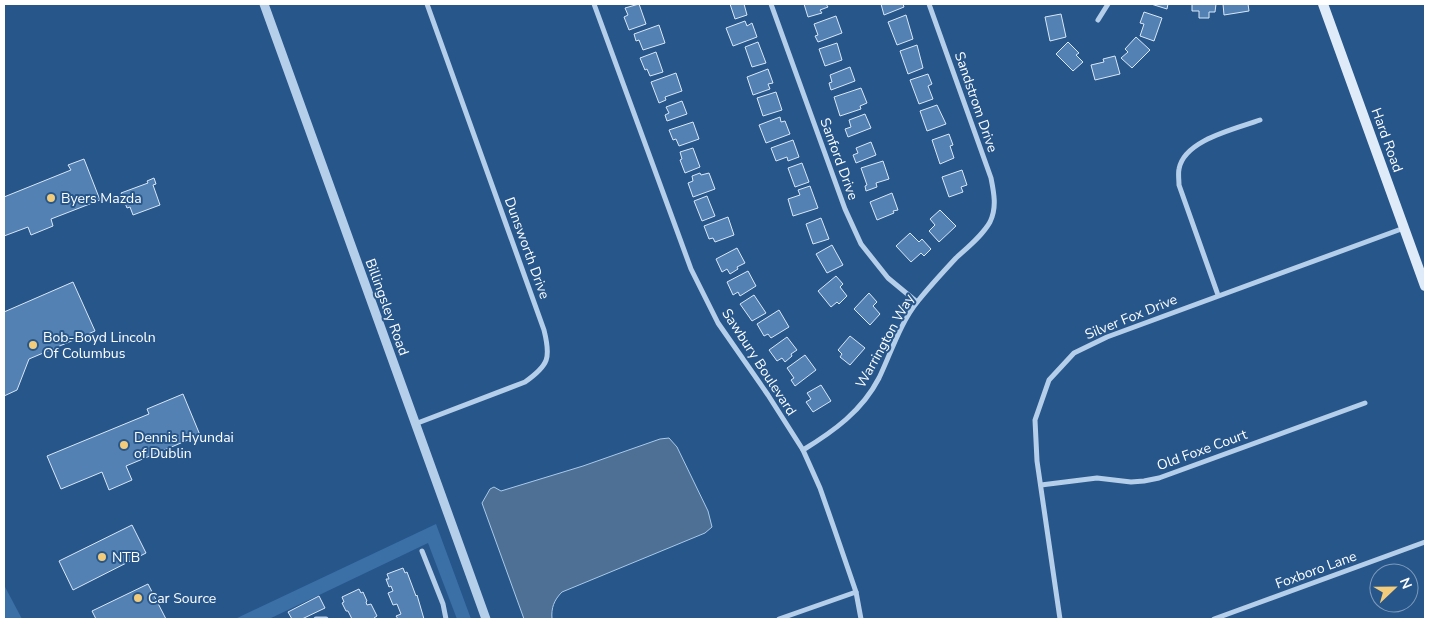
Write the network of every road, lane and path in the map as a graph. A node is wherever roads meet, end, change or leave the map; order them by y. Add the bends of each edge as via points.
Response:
1 (264, 4) edge
2 (427, 4) edge
3 (594, 4) edge
4 (771, 4) edge
5 (929, 4) edge
6 (1108, 4) edge
7 (1323, 4) edge
8 (1098, 20) dead end
9 (1260, 120) dead end
10 (994, 209) joint
11 (1404, 228) junction
12 (1425, 286) edge
13 (1218, 295) junction
14 (917, 302) junction
15 (1365, 403) dead end
16 (415, 424) junction
17 (803, 450) junction
18 (1041, 485) junction
19 (1425, 542) edge
20 (422, 551) dead end
21 (856, 592) junction
22 (316, 619) edge
23 (326, 619) edge
24 (446, 619) edge
25 (486, 619) edge
26 (778, 619) edge
27 (862, 619) edge
28 (1060, 619) edge
29 (1214, 619) edge

1 - 16 street, Billingsley Road
2 - 16 street, Dunsworth Drive via 548,346 547,362 526,382
3 - 17 street, Sawbury Boulevard via 691,269 718,323
4 - 14 street, Sanford Drive via 860,244 888,278
5 - 10 street, Sandstrom Drive via 991,178
6 - 8 street
7 - 11 main road, Hard Road
9 - 13 street via 1199,143 1186,153 1179,168 1179,185
10 - 14 street, Warrington Way via 983,232
11 - 12 main road, Hard Road
11 - 13 street, Silver Fox Drive
13 - 18 street, Silver Fox Drive via 1107,337 1074,353 1049,380 1035,420
14 - 17 street, Warrington Way via 864,403 841,425
15 - 18 street, Old Foxe Court via 1159,478 1130,482 1097,478
16 - 25 street, Billingsley Road
17 - 21 street, Sawbury Boulevard via 823,496
18 - 28 street, Silver Fox Drive
19 - 29 street, Foxboro Lane
20 - 24 street
21 - 26 street
21 - 27 street, Sawbury Boulevard
22 - 23 street

